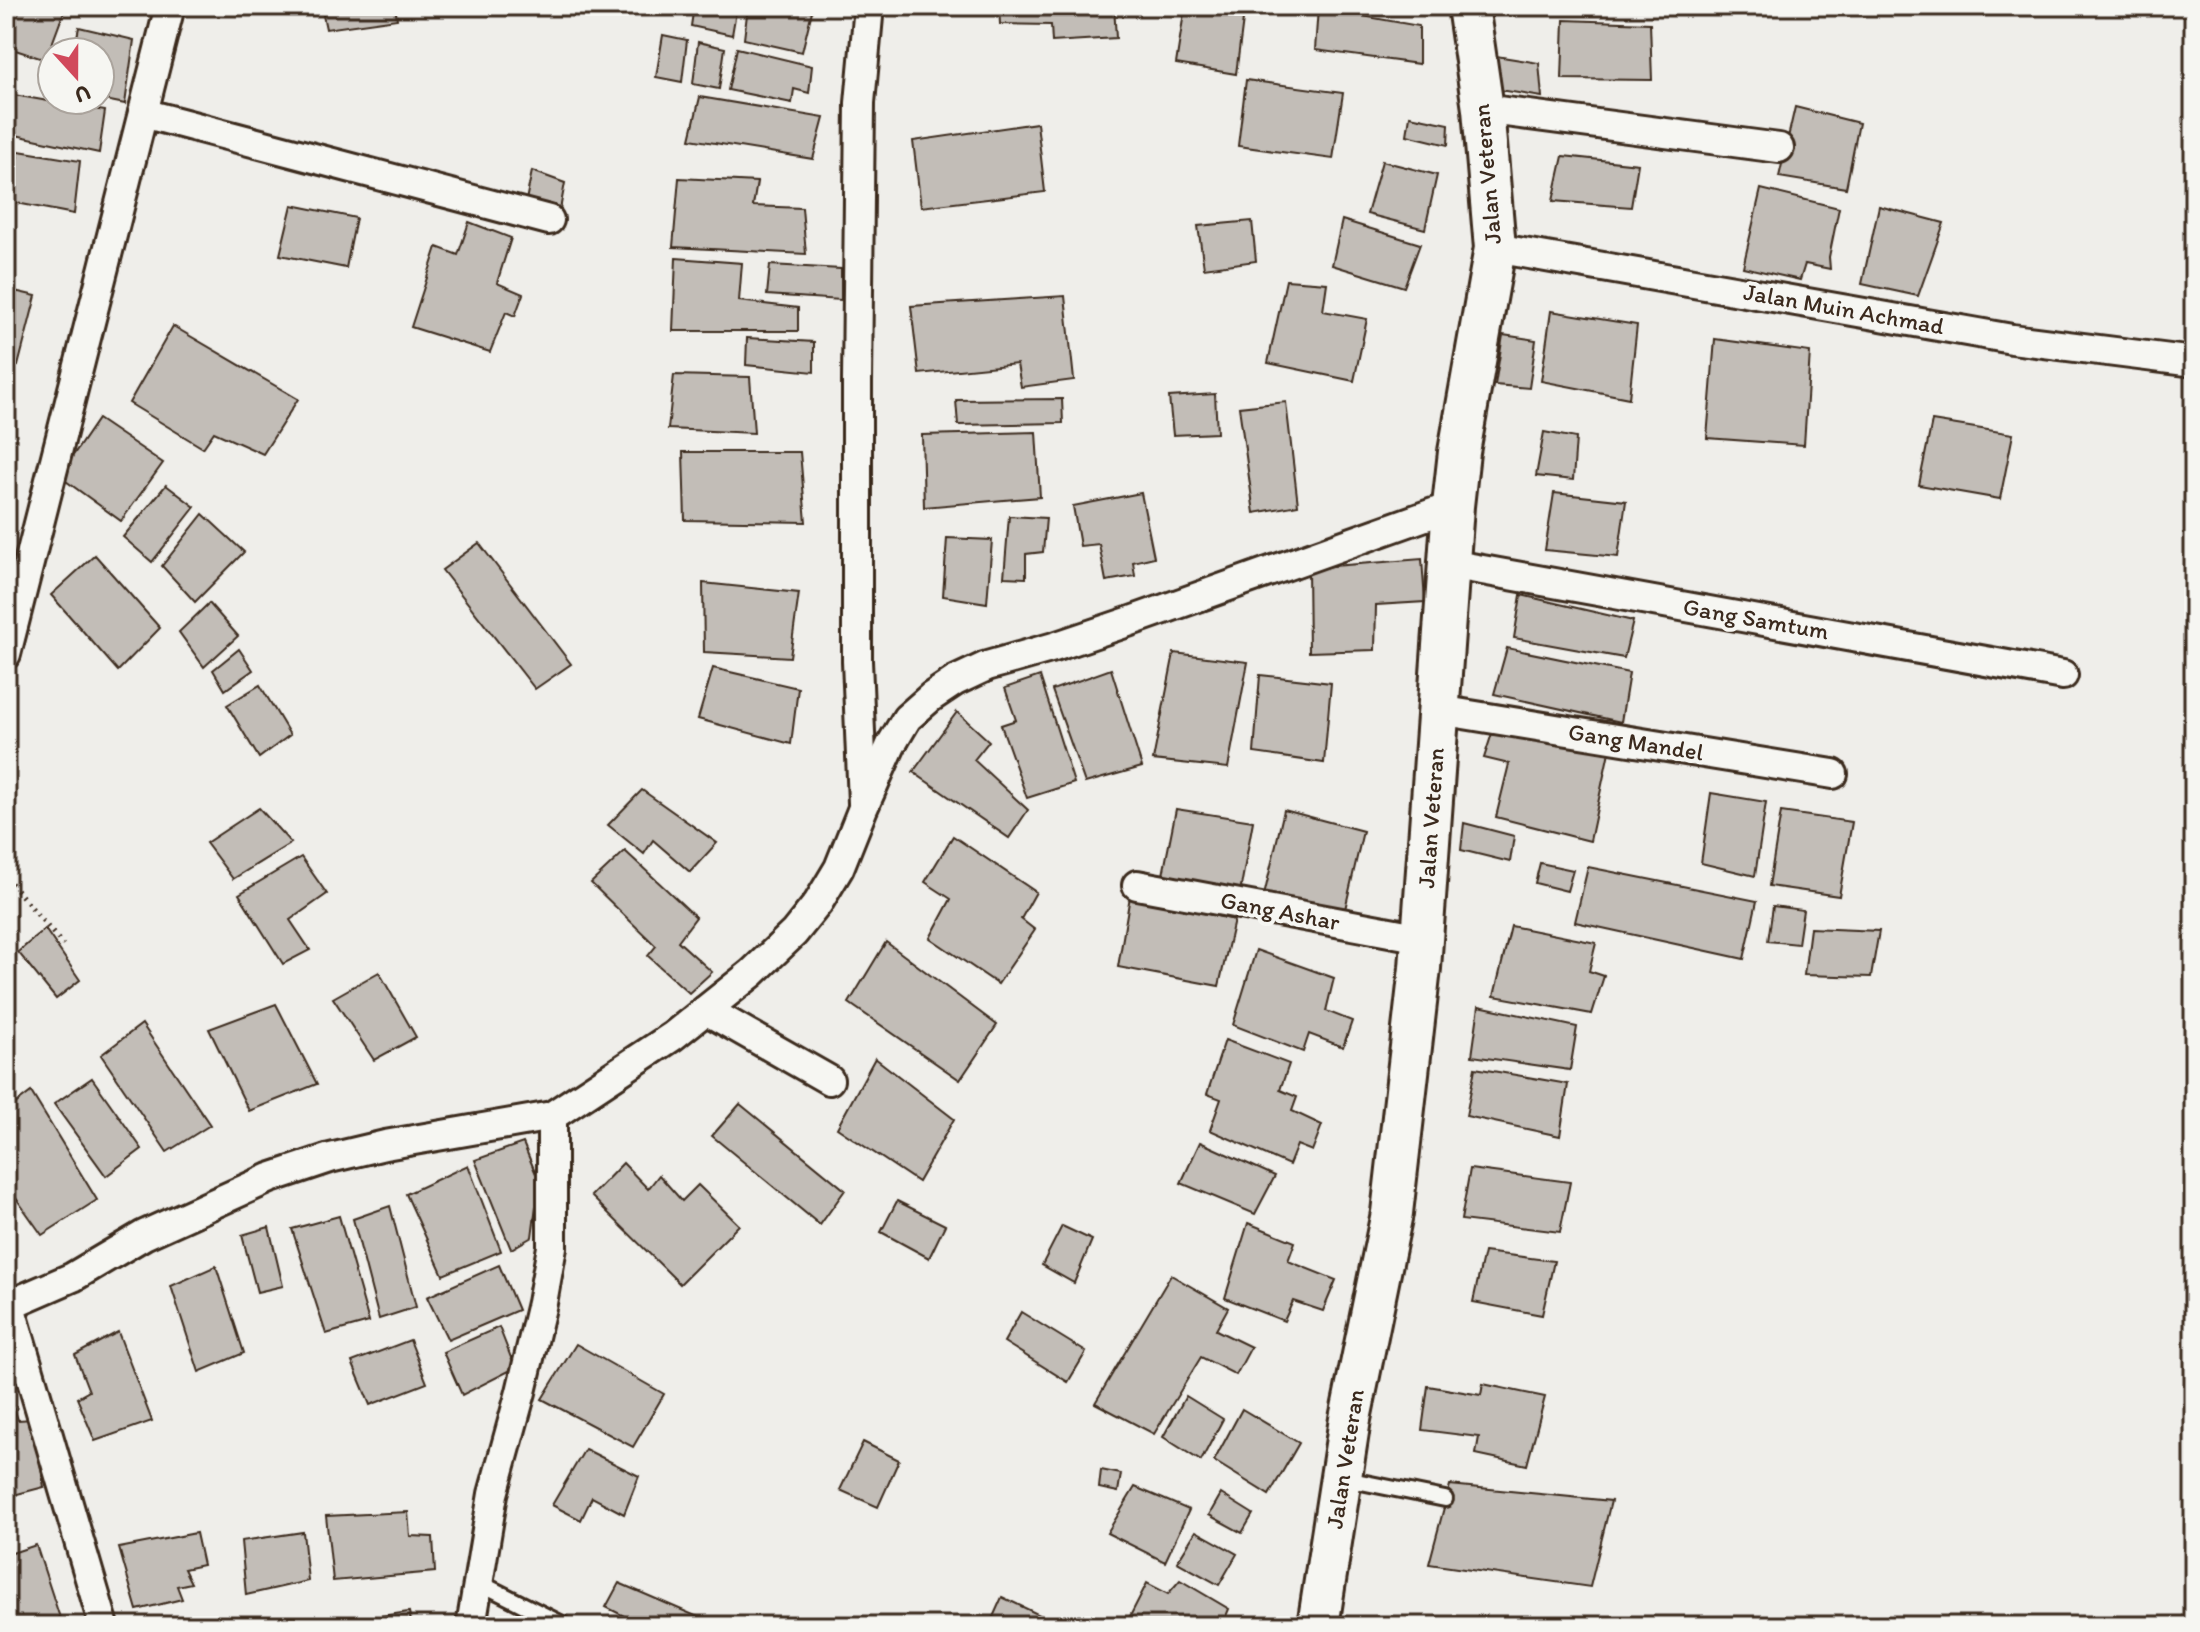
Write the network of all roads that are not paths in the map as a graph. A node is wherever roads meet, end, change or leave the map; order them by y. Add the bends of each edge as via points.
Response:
1 (170, 6) edge
2 (869, 6) edge
3 (1468, 6) edge
4 (1483, 109) junction
5 (143, 113) junction
6 (1779, 148) dead end
7 (549, 220) dead end
8 (1495, 248) junction
9 (2194, 362) edge
10 (1453, 506) junction
11 (1449, 564) junction
12 (6, 654) edge
13 (2063, 675) dead end
14 (1439, 710) junction
15 (1833, 774) dead end
16 (863, 808) junction
17 (1137, 885) dead end
18 (1422, 938) junction
19 (706, 1010) junction
20 (829, 1080) dead end
21 (552, 1116) junction
22 (8, 1306) edge
23 (1341, 1478) junction
24 (1445, 1499) dead end
25 (478, 1582) junction
26 (104, 1626) edge
27 (471, 1626) edge
28 (566, 1626) edge
29 (1318, 1626) edge

1 - 5 street
2 - 16 street via 860,103 857,383
3 - 4 street, Jalan Veteran
4 - 6 street
4 - 8 street, Jalan Veteran
5 - 7 street
5 - 12 street
8 - 9 street, Jalan Muin Achmad via 2012,339
8 - 10 street, Jalan Veteran
10 - 11 street, Jalan Veteran
10 - 16 street via 955,681 907,718
11 - 13 street, Gang Samtum
11 - 14 street, Jalan Veteran
14 - 15 street, Gang Mandel
14 - 18 street, Jalan Veteran
16 - 19 street via 818,903 794,933
17 - 18 street, Gang Ashar
18 - 23 street, Jalan Veteran via 1392,1213
19 - 20 street
19 - 21 street
21 - 22 street via 385,1145 285,1173 144,1235 73,1277
21 - 25 street via 552,1247 493,1494
22 - 26 street
23 - 24 lane
23 - 29 street, Jalan Veteran
25 - 27 street
25 - 28 lane

